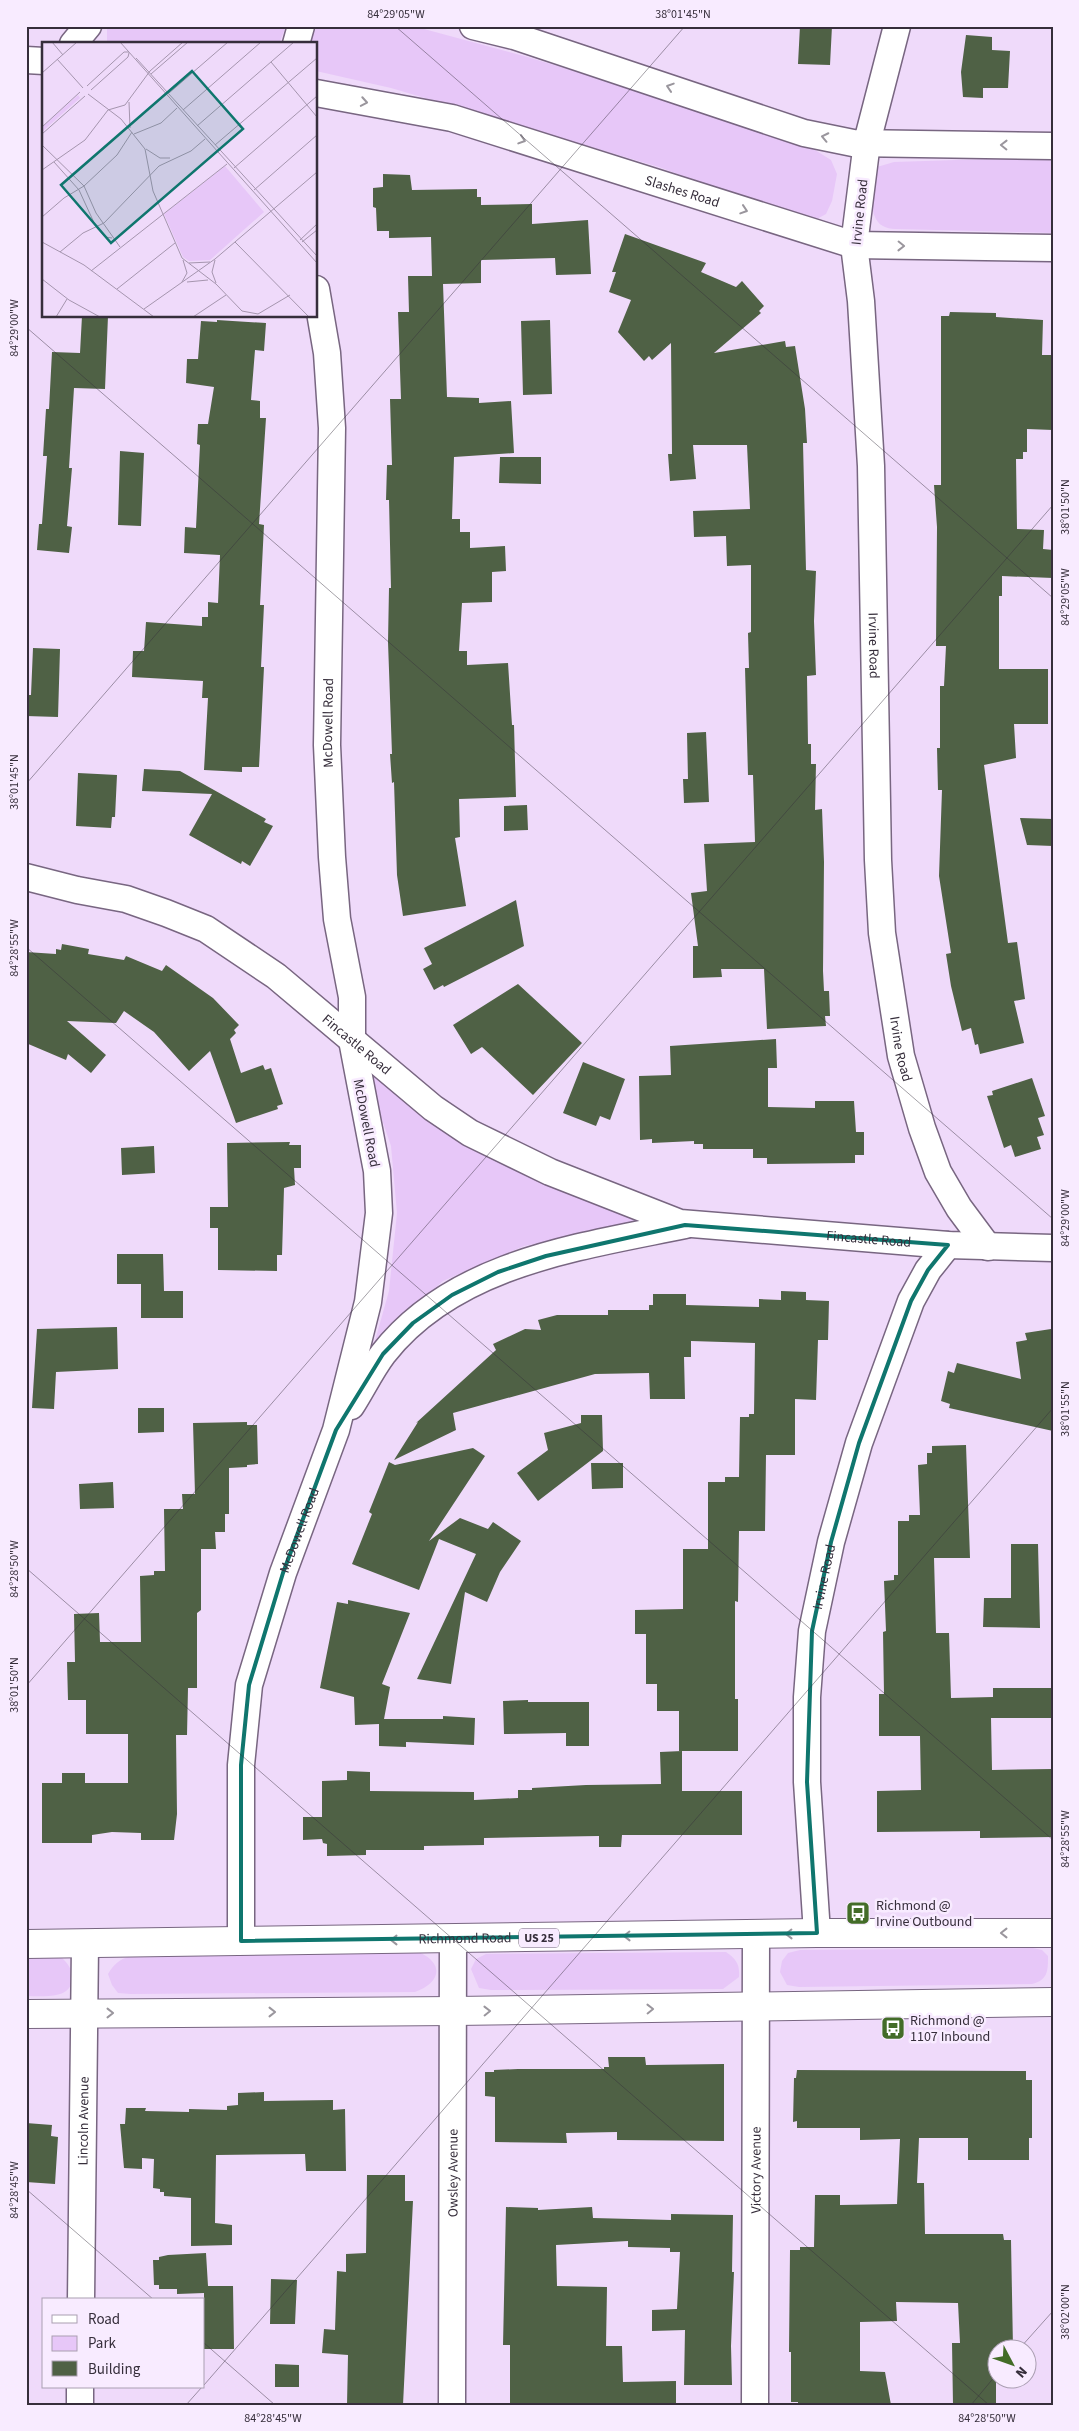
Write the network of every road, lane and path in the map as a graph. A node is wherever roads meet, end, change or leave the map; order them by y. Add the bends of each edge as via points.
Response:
1 (89, 26) edge
2 (301, 26) edge
3 (473, 26) edge
4 (897, 26) edge
5 (75, 42) edge
6 (88, 42) edge
7 (297, 42) edge
8 (26, 60) edge
9 (42, 61) edge
10 (318, 93) edge
11 (867, 142) junction
12 (1053, 146) edge
13 (854, 245) junction
14 (1053, 248) edge
15 (318, 301) edge
16 (26, 877) edge
17 (352, 1040) junction
18 (685, 1225) junction
19 (948, 1245) junction
20 (988, 1248) junction
21 (1040, 1249) edge
22 (1053, 1261) edge
23 (336, 1430) junction
24 (817, 1933) junction
25 (1053, 1933) edge
26 (756, 1934) junction
27 (454, 1939) junction
28 (241, 1941) junction
29 (26, 1944) edge
30 (85, 1944) junction
31 (1053, 2002) edge
32 (756, 2007) junction
33 (455, 2011) junction
34 (84, 2013) junction
35 (26, 2014) edge
36 (81, 2298) edge
37 (80, 2388) edge
38 (80, 2405) edge
39 (452, 2405) edge
40 (754, 2405) edge

1 - 5 street
1 - 6 street
2 - 7 street
11 -> 3 street via 854,143 804,133 514,36
4 - 11 street, Irvine Road
8 - 9 street
10 -> 13 street, Slashes Road via 452,118
12 -> 11 street
11 - 13 street, Irvine Road
13 -> 14 street, Slashes Road
13 - 20 street, Irvine Road via 861,301 871,466 878,860 883,943 901,1056 922,1128 938,1172
15 - 17 street, McDowell Road via 327,353 332,428 327,745 332,857 337,919 352,997
16 - 17 street, Fincastle Road via 126,900 206,929 276,976
17 - 18 street, Fincastle Road via 433,1108 470,1133 550,1172
17 - 23 street, McDowell Road via 377,1171 379,1213 368,1302
18 - 19 street, Fincastle Road
18 - 23 street, Fincastle Road via 546,1256 498,1272 452,1295 413,1323 383,1354
19 - 20 street, Fincastle Road
19 - 24 street, Irvine Road via 928,1270 912,1301 859,1443 831,1542 812,1631 807,1697 807,1782
20 - 21 street, Fincastle Road
21 - 22 street
23 - 28 street, McDowell Road via 283,1573 249,1685 242,1765
25 -> 24 main road, Richmond Road / US 25
24 -> 26 main road, Richmond Road / US 25
26 -> 27 main road, Richmond Road / US 25
26 - 32 street, Victory Avenue
27 -> 28 main road, Richmond Road / US 25
27 - 33 street, Owsley Avenue
28 - 30 main road, Richmond Road / US 25
29 - 30 main road, Richmond Road / US 25
30 - 34 street, Lincoln Avenue
31 - 32 main road
33 -> 32 main road
32 - 40 street, Victory Avenue
34 -> 33 main road
33 - 39 street, Owsley Avenue
34 - 35 main road
34 - 36 street, Lincoln Avenue
37 - 38 street

